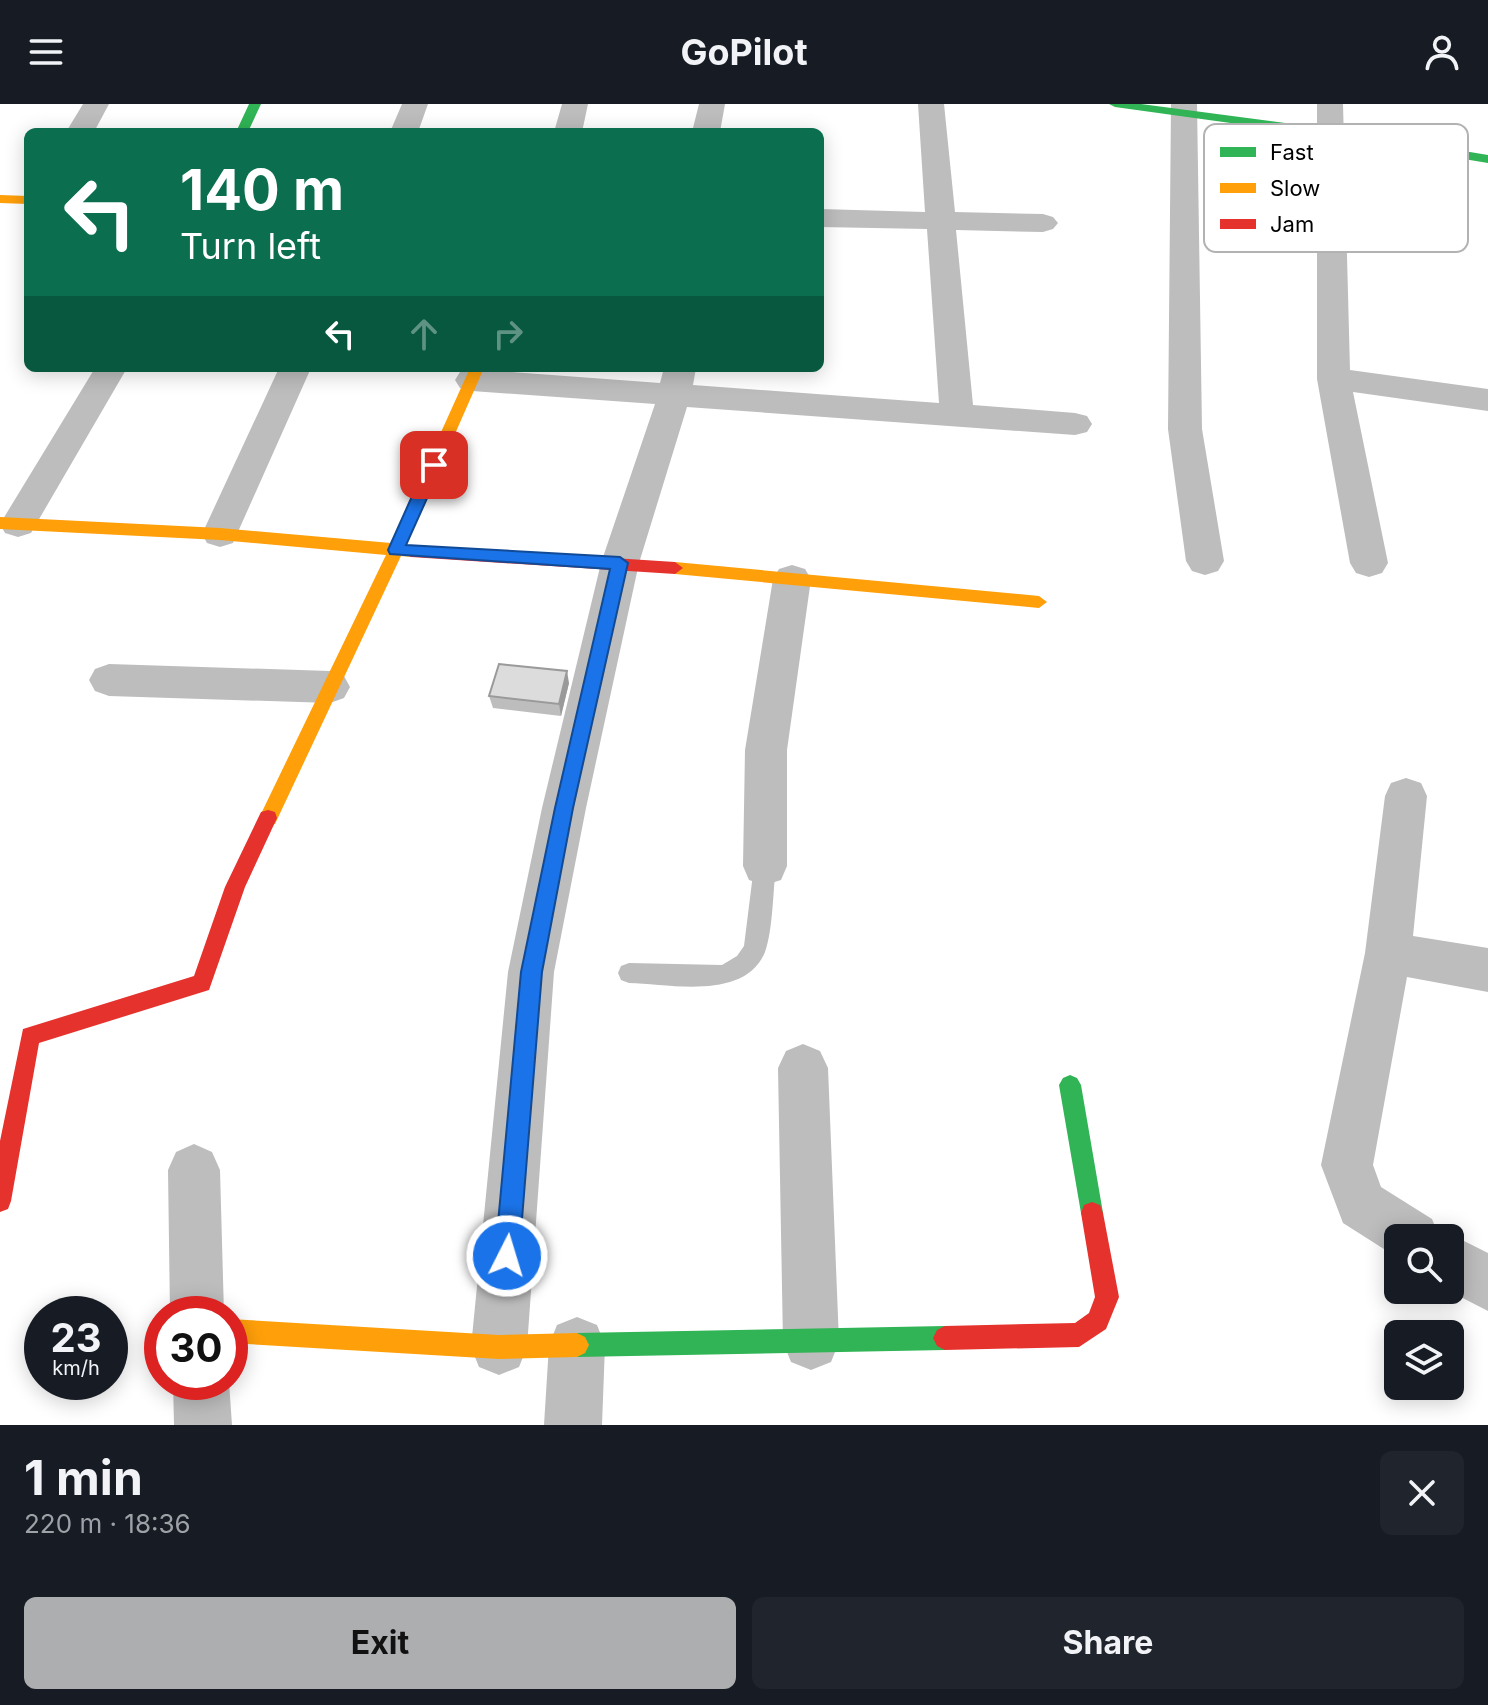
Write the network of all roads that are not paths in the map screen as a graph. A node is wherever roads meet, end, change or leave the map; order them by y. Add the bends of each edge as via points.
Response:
1 (96, 104) edge
2 (255, 104) edge
3 (415, 104) edge
4 (575, 104) edge
5 (712, 104) edge
6 (931, 104) edge
7 (1115, 104) edge
8 (1184, 108) edge
9 (1330, 118) edge
10 (1353, 124) edge
11 (82, 128) edge
12 (244, 128) edge
13 (406, 128) edge
14 (569, 128) edge
15 (707, 128) edge
16 (1468, 154) edge
17 (1488, 159) edge
18 (0, 199) edge
19 (24, 200) edge
20 (824, 218) edge
21 (941, 221) junction
22 (1043, 223) dead end
23 (1332, 252) edge
24 (108, 372) edge
25 (293, 372) edge
26 (793, 372) edge
27 (475, 374) edge
28 (1334, 379) junction
29 (678, 381) edge
30 (1488, 400) edge
31 (790, 401) junction
32 (957, 413) junction
33 (1075, 424) dead end
34 (9, 523) edge
35 (220, 534) junction
36 (396, 550) junction
37 (1205, 561) dead end
38 (620, 563) junction
39 (1369, 563) dead end
40 (792, 579) junction
41 (1039, 602) dead end
42 (109, 680) dead end
43 (330, 687) junction
44 (1406, 796) dead end
45 (765, 866) joint
46 (1388, 953) junction
47 (1488, 970) edge
48 (629, 973) dead end
49 (803, 1068) dead end
50 (1070, 1085) dead end
51 (194, 1170) dead end
52 (0, 1201) edge
53 (1391, 1224) edge
54 (1464, 1269) edge
55 (1488, 1284) edge
56 (197, 1296) edge
57 (248, 1332) edge
58 (811, 1342) junction
59 (577, 1345) junction
60 (499, 1347) junction
61 (202, 1400) edge
62 (203, 1425) edge
63 (573, 1425) edge

1 - 11 street
2 - 12 street
3 - 13 street
4 - 14 street
5 - 15 street
6 - 21 street
7 - 8 street
8 - 9 street
8 - 37 street via 1185,429
9 - 10 street
16 - 17 street
18 - 19 street
20 - 21 street
21 - 22 street
21 - 32 street
23 - 28 street
24 - 34 street
25 - 35 street
26 - 31 street
27 - 29 street
27 - 36 street
28 - 30 street
28 - 39 street
29 - 31 street
29 - 38 street
31 - 32 street
32 - 33 street
34 - 35 street
35 - 36 street
36 - 38 street
36 - 43 street
38 - 40 street
38 - 60 street via 531,972
40 - 41 street
40 - 45 street via 766,750
42 - 43 street
43 - 52 street via 235,887 202,983 30,1036
44 - 46 street
45 - 48 lane via 755,949 745,963 724,975
46 - 47 street
46 - 53 street via 1347,1165 1361,1205
49 - 58 street
50 - 58 street via 1107,1297 1098,1321 1079,1335
51 - 56 street
54 - 55 street
57 - 60 street
58 - 59 street
59 - 60 street
59 - 63 street
61 - 62 street

